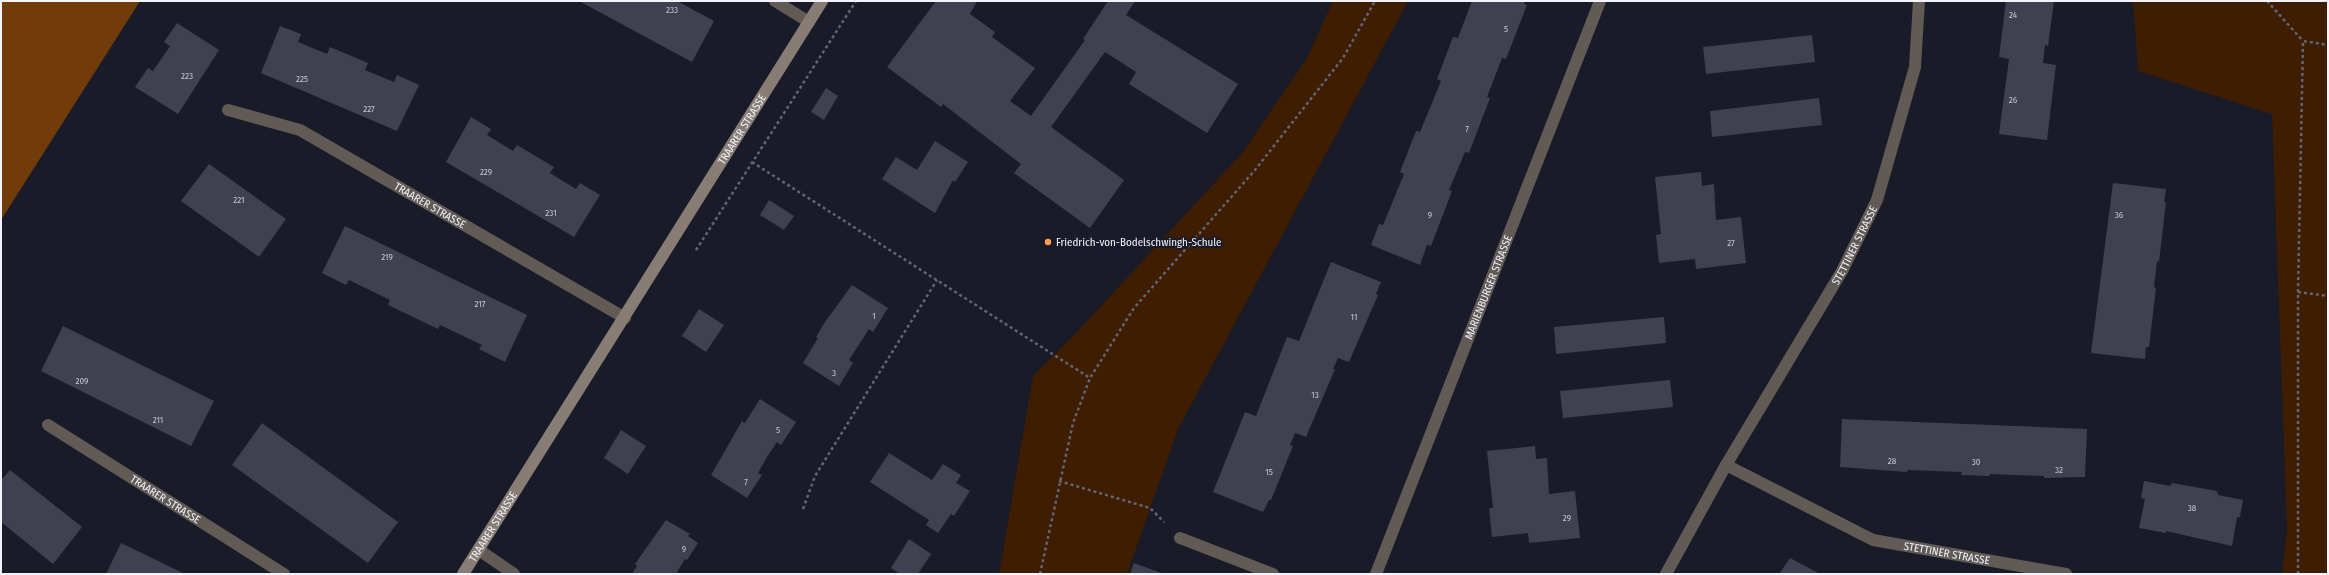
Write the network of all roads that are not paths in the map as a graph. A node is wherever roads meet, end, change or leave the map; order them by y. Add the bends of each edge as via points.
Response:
1 (775, 1) edge
2 (822, 1) edge
3 (1600, 1) edge
4 (1919, 1) edge
5 (809, 22) junction
6 (228, 110) dead end
7 (625, 318) junction
8 (48, 425) dead end
9 (1726, 465) junction
10 (1180, 538) road end
11 (479, 550) junction
12 (284, 574) edge
13 (463, 574) edge
14 (514, 574) edge
15 (1273, 574) edge
16 (1376, 574) edge
17 (1666, 574) edge
18 (2066, 574) edge

1 - 5 street
2 - 5 street, TRAARER STRASSE
3 - 16 street, MARIENBURGER STRASSE
4 - 9 street, STETTINER STRASSE via 1915,67 1877,200 1842,271
5 - 7 street, TRAARER STRASSE
6 - 7 street, TRAARER STRASSE via 300,130
7 - 11 street, TRAARER STRASSE
8 - 12 street, TRAARER STRASSE
9 - 17 street, STETTINER STRASSE
9 - 18 street, STETTINER STRASSE via 1873,540
10 - 15 street
11 - 13 street, TRAARER STRASSE
11 - 14 street

